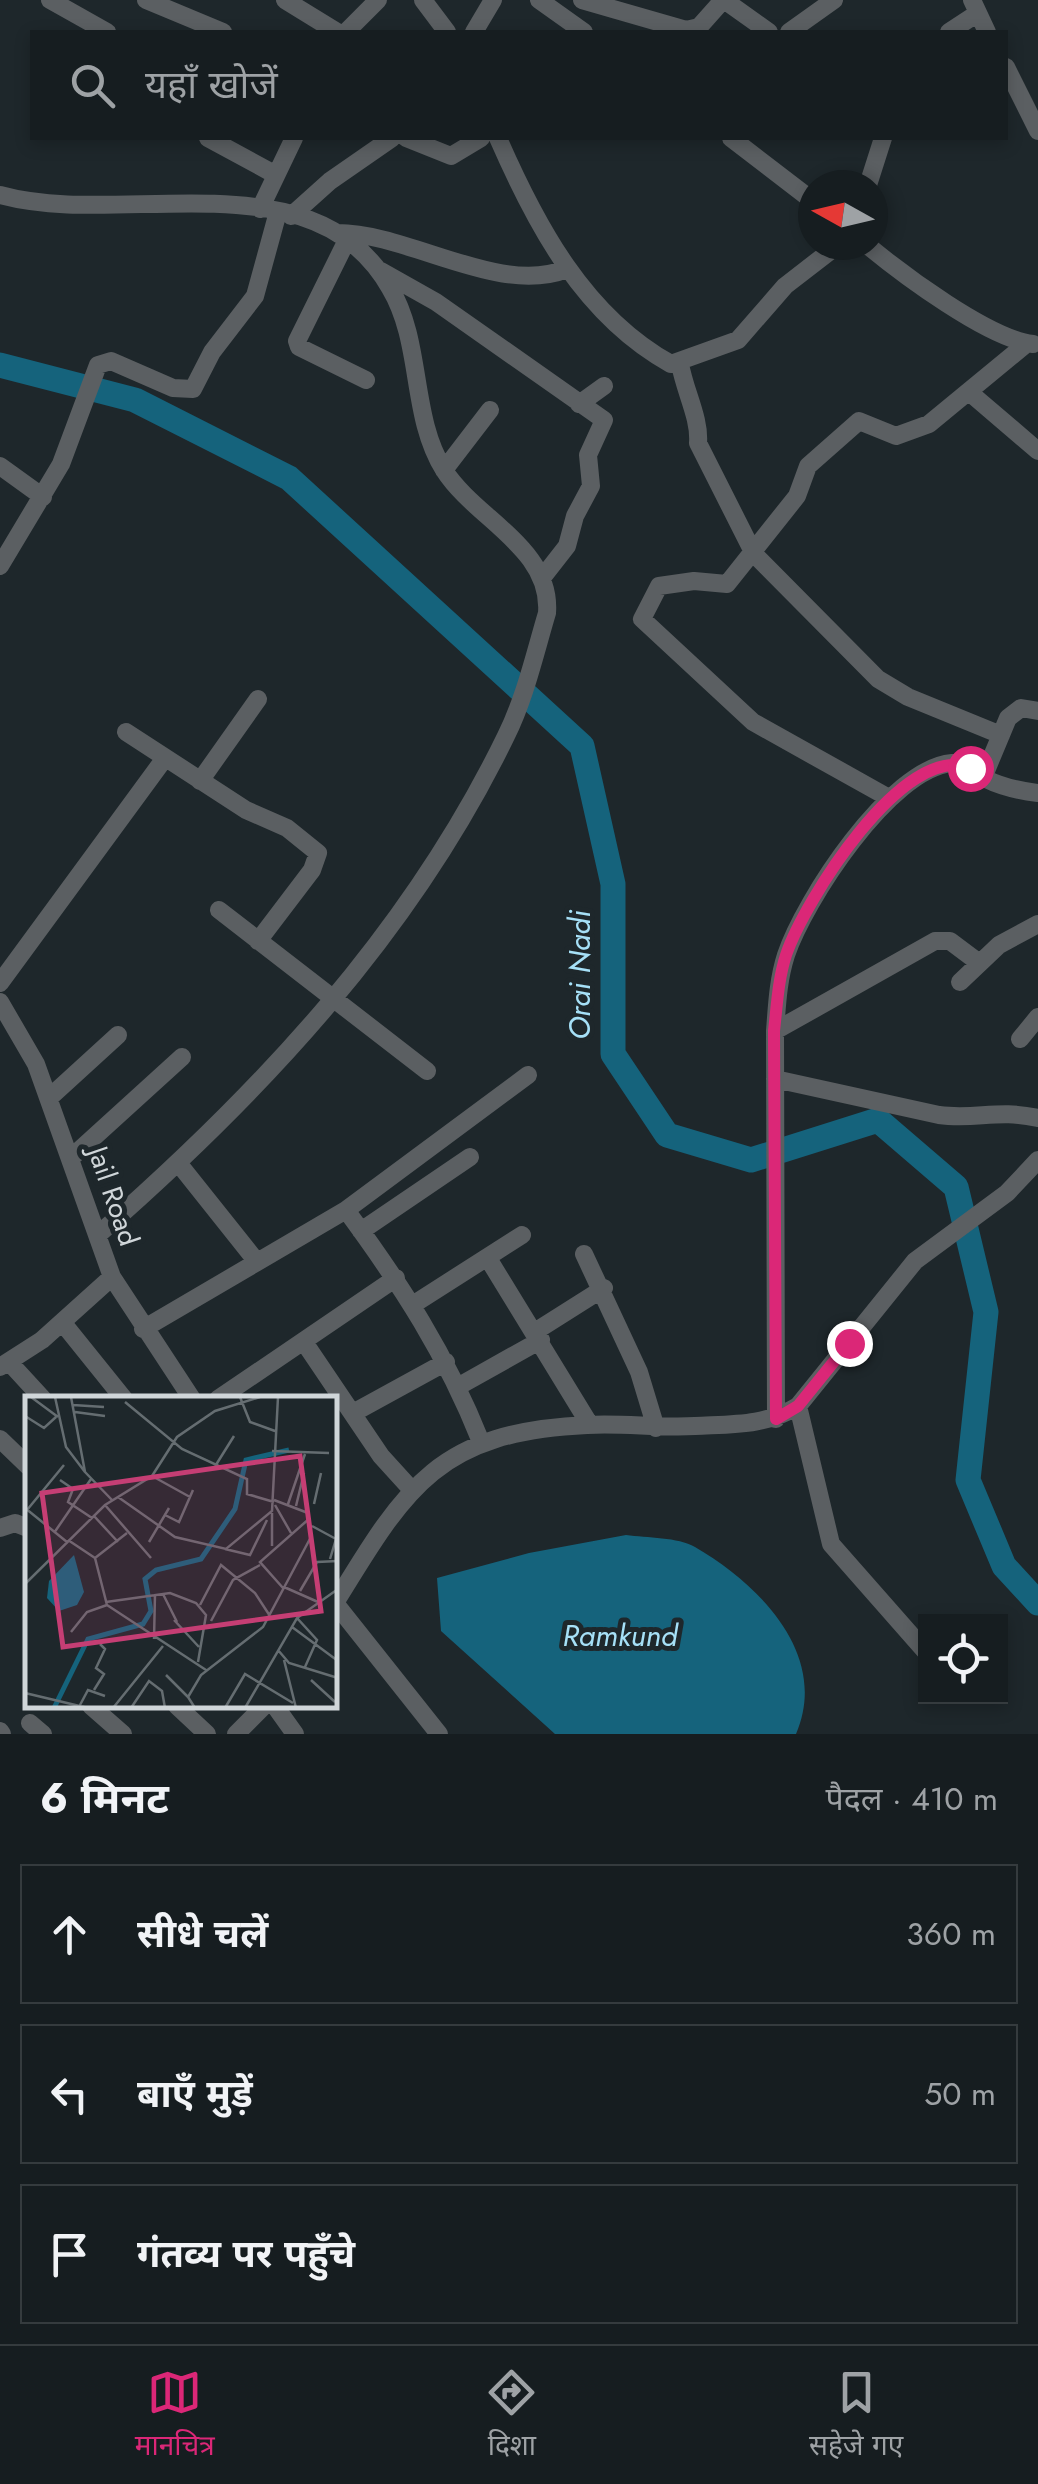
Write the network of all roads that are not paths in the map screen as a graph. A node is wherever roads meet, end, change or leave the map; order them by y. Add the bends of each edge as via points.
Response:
1 (50, 0) edge
2 (146, 0) edge
3 (378, 0) edge
4 (423, 0) edge
5 (493, 0) edge
6 (538, 0) edge
7 (582, 0) edge
8 (724, 0) edge
9 (834, 0) edge
10 (292, 2) edge
11 (975, 6) edge
12 (103, 30) edge
13 (218, 30) edge
14 (335, 30) edge
15 (348, 30) edge
16 (446, 30) edge
17 (475, 30) edge
18 (581, 30) edge
19 (766, 30) edge
20 (792, 30) edge
21 (950, 30) edge
22 (986, 30) edge
23 (1008, 71) edge
24 (1038, 131) edge
25 (212, 140) edge
26 (293, 140) edge
27 (389, 140) edge
28 (411, 140) edge
29 (478, 140) edge
30 (499, 140) edge
31 (734, 140) edge
32 (881, 140) edge
33 (872, 170) edge
34 (276, 176) junction
35 (798, 189) edge
36 (0, 195) edge
37 (276, 212) junction
38 (342, 237) junction
39 (818, 260) edge
40 (886, 260) edge
41 (567, 269) junction
42 (380, 270) junction
43 (1035, 344) edge
44 (680, 364) junction
45 (366, 380) dead end
46 (604, 386) dead end
47 (970, 392) junction
48 (579, 404) junction
49 (490, 410) dead end
50 (1038, 451) edge
51 (0, 466) edge
52 (444, 470) junction
53 (42, 497) junction
54 (754, 554) junction
55 (0, 566) edge
56 (542, 578) junction
57 (258, 699) dead end
58 (1038, 711) edge
59 (126, 732) dead end
60 (1000, 735) junction
61 (165, 758) junction
62 (983, 778) junction
63 (200, 781) junction
64 (1038, 793) edge
65 (889, 798) junction
66 (219, 910) dead end
67 (1038, 924) edge
68 (258, 941) junction
69 (978, 962) junction
70 (960, 982) dead end
71 (0, 983) edge
72 (336, 998) junction
73 (0, 1002) edge
74 (1038, 1017) edge
75 (774, 1031) junction
76 (118, 1034) dead end
77 (1020, 1039) dead end
78 (182, 1056) dead end
79 (426, 1071) dead end
80 (528, 1075) dead end
81 (775, 1079) junction
82 (50, 1098) junction
83 (1038, 1118) edge
84 (72, 1157) junction
85 (470, 1157) dead end
86 (1038, 1160) edge
87 (179, 1164) junction
88 (346, 1210) junction
89 (361, 1231) junction
90 (100, 1233) junction
91 (522, 1235) dead end
92 (584, 1254) dead end
93 (489, 1260) junction
94 (258, 1262) junction
95 (112, 1276) junction
96 (396, 1278) junction
97 (604, 1288) junction
98 (414, 1304) junction
99 (62, 1322) junction
100 (142, 1329) junction
101 (539, 1335) junction
102 (304, 1342) junction
103 (446, 1362) junction
104 (4, 1364) edge
105 (459, 1386) junction
106 (40, 1396) edge
107 (122, 1396) edge
108 (190, 1396) edge
109 (223, 1396) edge
110 (798, 1406) junction
111 (353, 1413) junction
112 (776, 1419) junction
113 (590, 1425) junction
114 (656, 1428) junction
115 (0, 1439) edge
116 (482, 1442) junction
117 (25, 1463) edge
118 (411, 1489) junction
119 (25, 1527) edge
120 (0, 1528) edge
121 (338, 1611) edge
122 (918, 1643) edge
123 (94, 1709) edge
124 (180, 1709) edge
125 (261, 1709) edge
126 (277, 1709) edge
127 (123, 1734) edge
128 (208, 1734) edge
129 (236, 1734) edge
130 (295, 1734) edge
131 (439, 1734) edge

1 - 12 street
2 - 13 street
3 - 15 street
4 - 16 street
5 - 17 street
6 - 18 street
7 - 8 street via 686,30 700,27
8 - 19 street
9 - 20 street
10 - 14 street
11 - 21 street
11 - 22 street
23 - 24 street
25 - 34 street
26 - 34 street
27 - 37 street
28 - 29 street via 450,156
30 - 41 street
31 - 35 street
32 - 33 street
34 - 37 street
36 - 37 street via 52,206 183,201
37 - 38 street
37 - 53 street via 255,296 192,389 173,388 111,361 98,365
38 - 41 street via 370,235 515,275
38 - 42 street
38 - 45 street via 297,341
39 - 44 street via 784,286 738,340
40 - 43 street via 999,333
41 - 44 street via 609,318 659,358
42 - 48 street
42 - 52 street via 406,324 432,445
43 - 47 street
44 - 54 street via 686,399 700,423 698,442
46 - 48 street
47 - 50 street
47 - 54 street via 929,424 896,436 859,421 808,466 797,496
48 - 56 street via 604,420 588,455 591,486 567,546
49 - 52 street
51 - 53 street
52 - 56 street
53 - 55 street
54 - 60 street via 878,679
54 - 65 street via 728,584 659,586 642,619 753,722
56 - 72 street via 547,613 508,733 413,898
57 - 63 street
58 - 60 street via 1014,711
59 - 61 street
60 - 62 street
61 - 63 street
61 - 71 street
62 - 64 street
62 - 65 street via 949,764
63 - 68 street via 287,828 318,853
65 - 75 street via 866,819 798,928 778,983
66 - 68 street
67 - 69 street
68 - 72 street
69 - 70 street
69 - 75 street via 950,941 935,941
72 - 79 street
72 - 87 street
73 - 82 street, Jail Road
74 - 77 street
75 - 81 street
76 - 82 street
78 - 84 street
80 - 88 street
81 - 83 street via 959,1118 1001,1111
81 - 112 street
82 - 84 street, Jail Road
84 - 90 street, Jail Road
85 - 89 street
86 - 110 street via 995,1201 929,1246
87 - 90 street
87 - 94 street
88 - 89 street
88 - 94 street
89 - 96 street
90 - 95 street, Jail Road
91 - 93 street
92 - 97 street
93 - 98 street
93 - 101 street
94 - 100 street
95 - 99 street
95 - 100 street, Jail Road
96 - 98 street
96 - 102 street
97 - 101 street
97 - 114 street
98 - 103 street
99 - 104 street
99 - 107 street
100 - 108 street, Jail Road
101 - 105 street
101 - 113 street
102 - 109 street
102 - 111 street
103 - 105 street
103 - 111 street
104 - 106 street
105 - 116 street
110 - 112 street
110 - 122 street via 831,1544
111 - 118 street
112 - 114 street
113 - 114 street
113 - 116 street
115 - 117 street
116 - 118 street via 450,1457
118 - 121 street via 382,1526
119 - 120 street
121 - 131 street
123 - 127 street
124 - 128 street
125 - 129 street
126 - 130 street

